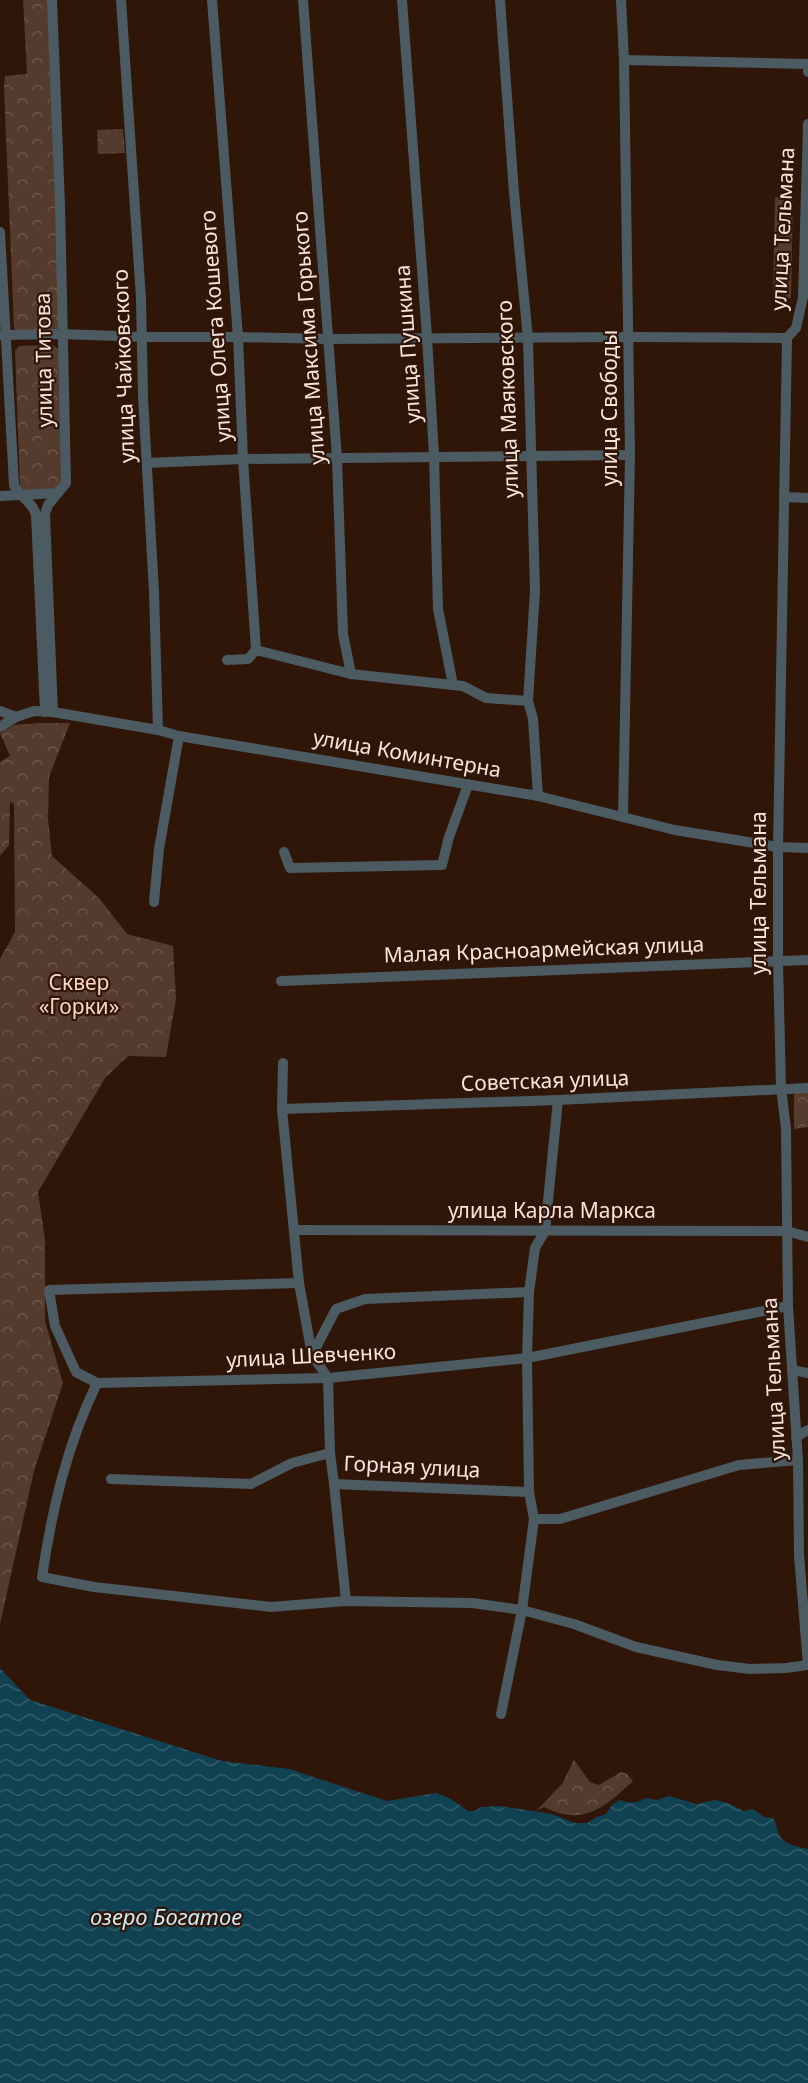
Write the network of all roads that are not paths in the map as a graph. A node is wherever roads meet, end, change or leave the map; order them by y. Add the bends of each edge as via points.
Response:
1 (52, 0) edge
2 (121, 0) edge
3 (212, 0) edge
4 (303, 0) edge
5 (402, 0) edge
6 (500, 0) edge
7 (621, 0) edge
8 (624, 60) junction
9 (808, 64) edge
10 (808, 72) edge
11 (808, 124) edge
12 (807, 179) edge
13 (0, 232) edge
14 (796, 328) junction
15 (808, 328) edge
16 (62, 334) junction
17 (3, 335) edge
18 (143, 337) junction
19 (238, 337) junction
20 (428, 337) junction
21 (630, 337) junction
22 (787, 338) junction
23 (329, 339) junction
24 (528, 339) junction
25 (531, 455) junction
26 (630, 455) junction
27 (435, 456) junction
28 (337, 458) junction
29 (243, 459) junction
30 (147, 463) junction
31 (14, 485) junction
32 (58, 493) junction
33 (20, 495) junction
34 (2, 496) edge
35 (784, 497) junction
36 (808, 498) edge
37 (256, 650) junction
38 (227, 660) dead end
39 (351, 674) junction
40 (453, 685) junction
41 (528, 701) junction
42 (0, 711) edge
43 (49, 712) junction
44 (16, 717) junction
45 (0, 727) edge
46 (158, 730) junction
47 (179, 736) junction
48 (468, 785) junction
49 (538, 796) junction
50 (623, 817) junction
51 (778, 847) junction
52 (808, 849) edge
53 (284, 852) dead end
54 (154, 902) dead end
55 (808, 960) edge
56 (778, 961) junction
57 (281, 981) dead end
58 (283, 1063) dead end
59 (782, 1088) junction
60 (808, 1088) edge
61 (558, 1100) junction
62 (282, 1109) junction
63 (295, 1230) junction
64 (545, 1231) junction
65 (786, 1231) junction
66 (808, 1237) edge
67 (299, 1283) junction
68 (529, 1293) junction
69 (788, 1306) junction
70 (312, 1354) junction
71 (527, 1358) junction
72 (792, 1370) junction
73 (808, 1373) edge
74 (328, 1378) junction
75 (97, 1383) junction
76 (808, 1430) edge
77 (796, 1437) junction
78 (330, 1453) junction
79 (798, 1460) junction
80 (111, 1479) dead end
81 (334, 1484) junction
82 (529, 1492) junction
83 (534, 1519) junction
84 (804, 1555) edge
85 (346, 1601) junction
86 (522, 1610) junction
87 (808, 1665) edge
88 (501, 1714) dead end

1 - 16 street, улица Титова
2 - 18 street, улица Чайковского
3 - 19 street, улица Олега Кошевого
4 - 23 street, улица Максима Горького
5 - 20 street, улица Пушкина
6 - 24 street, улица Маяковского
7 - 8 street, улица Свободы
8 - 9 street
8 - 21 street, улица Свободы
9 - 10 street
11 - 12 street, улица Тельмана
12 - 14 street, улица Тельмана via 803,297
13 - 17 street, улица Титова
14 - 15 street
14 - 22 street, улица Тельмана
16 - 17 street
16 - 18 street
16 - 32 street, улица Титова via 66,483
17 - 31 street, улица Титова
18 - 19 street
18 - 30 street, улица Чайковского
19 - 23 street
19 - 29 street, улица Олега Кошевого
20 - 23 street
20 - 24 street
20 - 27 street, улица Пушкина
21 - 22 street
21 - 24 street
21 - 26 street, улица Свободы
22 - 35 street, улица Тельмана
23 - 28 street, улица Максима Горького
24 - 25 street, улица Маяковского
25 - 26 street
25 - 27 street
25 - 41 street, улица Маяковского via 535,591
26 - 50 street, улица Свободы
27 - 28 street
27 - 40 street, улица Пушкина via 438,609
28 - 29 street
28 - 39 street, улица Максима Горького via 343,634
29 - 30 street
29 - 37 street, улица Олега Кошевого
30 - 46 street, улица Чайковского
31 - 33 street, улица Титова
31 - 34 street
32 - 33 street
32 - 43 street, улица Титова via 45,514
33 - 34 street
33 - 43 street, улица Титова via 36,515
35 - 36 street
35 - 51 street, улица Тельмана
37 - 38 street via 248,659
37 - 39 street
39 - 40 street
40 - 41 street via 486,698
41 - 49 street, улица Маяковского via 533,719
42 - 44 street
43 - 44 street, улица Коминтерна via 34,711
43 - 46 street, улица Коминтерна
44 - 45 street, улица Коминтерна
46 - 47 street, улица Коминтерна
47 - 48 street, улица Коминтерна
47 - 54 street
48 - 49 street, улица Коминтерна
48 - 53 street via 442,865 290,868
49 - 50 street, улица Коминтерна
50 - 51 street, улица Коминтерна
51 - 52 street, улица Коминтерна
51 - 56 street, улица Тельмана
55 - 56 street, Малая Красноармейская улица
56 - 57 street, Малая Красноармейская улица
56 - 59 street, улица Тельмана
58 - 62 street
59 - 60 street, Советская улица
59 - 61 street, Советская улица
59 - 65 street, улица Тельмана
61 - 62 street, Советская улица
61 - 64 street
62 - 63 street
63 - 64 street, улица Карла Маркса
63 - 67 street
64 - 65 street, улица Карла Маркса
64 - 68 street via 535,1248
65 - 66 street, улица Карла Маркса
65 - 69 street, улица Тельмана
67 - 70 street
67 - 75 street via 49,1290 55,1326 76,1372
68 - 70 street via 365,1299 336,1309
68 - 71 street
69 - 71 street, улица Шевченко
69 - 72 street, улица Тельмана
70 - 74 street
71 - 74 street, улица Шевченко
71 - 82 street
72 - 73 street
72 - 77 street, улица Тельмана
74 - 75 street, улица Шевченко
74 - 78 street
75 - 85 street via 66,1458 42,1576 94,1587 271,1607
76 - 77 street
77 - 79 street, улица Тельмана
78 - 80 street, Горная улица via 292,1463 251,1484
78 - 81 street, Горная улица
79 - 83 street via 739,1465 560,1519
79 - 84 street, улица Тельмана
81 - 82 street, Горная улица
81 - 85 street
82 - 83 street
83 - 86 street
84 - 87 street, улица Тельмана
85 - 86 street via 472,1603
86 - 87 street via 636,1647 717,1665 750,1669
86 - 88 street

